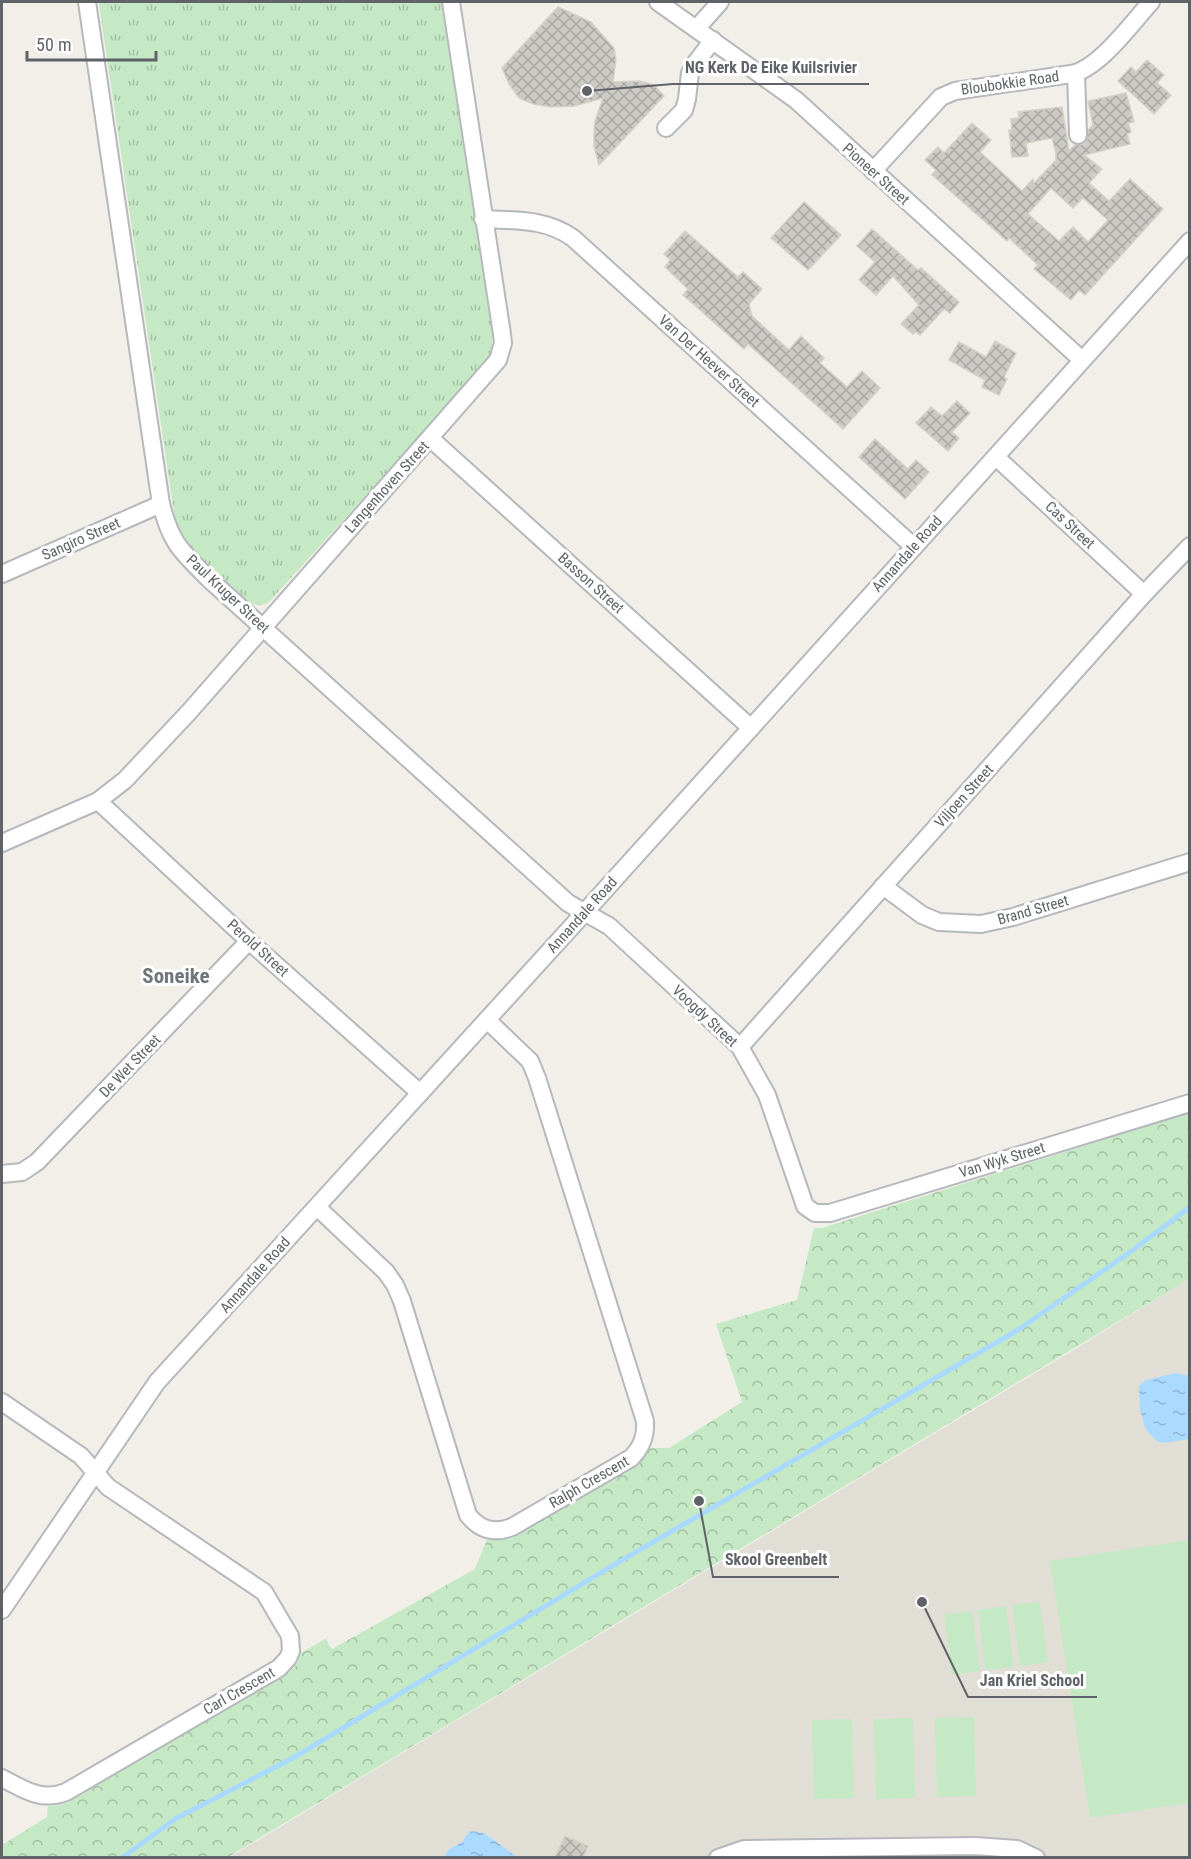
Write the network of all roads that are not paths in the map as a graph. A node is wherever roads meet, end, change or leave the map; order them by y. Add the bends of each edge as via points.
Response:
1 (87, 2) edge
2 (451, 2) edge
3 (658, 2) edge
4 (720, 2) edge
5 (1151, 2) edge
6 (697, 28) junction
7 (713, 40) junction
8 (1076, 73) junction
9 (666, 128) dead end
10 (1078, 135) dead end
11 (873, 171) junction
12 (483, 219) junction
13 (1190, 241) edge
14 (1082, 360) junction
15 (430, 438) junction
16 (996, 457) junction
17 (161, 504) junction
18 (1190, 546) edge
19 (914, 547) junction
20 (2, 574) edge
21 (1144, 594) junction
22 (263, 627) junction
23 (751, 728) junction
24 (98, 801) junction
25 (2, 843) edge
26 (1190, 862) edge
27 (883, 886) junction
28 (585, 912) junction
29 (249, 941) junction
30 (487, 1020) junction
31 (740, 1047) junction
32 (420, 1093) junction
33 (1190, 1103) edge
34 (2, 1178) edge
35 (317, 1207) junction
36 (815, 1213) joint
37 (2, 1402) edge
38 (94, 1472) junction
39 (2, 1610) edge
40 (2, 1778) edge
41 (718, 1857) edge
42 (1036, 1857) edge

1 - 17 street, Paul Kruger Street
2 - 12 street, Langenhoven Street
3 - 6 street, Pioneer Street
4 - 6 street
5 - 8 street, Bloubokkie Road via 1096,62
6 - 7 street, Pioneer Street
7 - 9 street via 690,73 684,110
7 - 11 street, Pioneer Street via 796,100
8 - 10 street
8 - 11 street, Bloubokkie Road via 948,93 936,100
11 - 14 street, Pioneer Street
12 - 15 street, Langenhoven Street via 502,334 501,352 494,366
12 - 19 street, Van Der Heever Street via 543,223 573,238
13 - 14 street, Annandale Road
14 - 16 street, Annandale Road
15 - 22 street, Langenhoven Street
15 - 23 street, Basson Street
16 - 19 street, Annandale Road
16 - 21 street, Cas Street
17 - 20 street, Sangiro Street
17 - 22 street, Paul Kruger Street via 170,533 182,552
18 - 21 street, Viljoen Street
19 - 23 street, Annandale Road
21 - 27 street, Viljoen Street
22 - 24 street, Langenhoven Street via 125,780
22 - 28 street, Paul Kruger Street via 568,903
23 - 28 street, Annandale Road
24 - 25 street, Langenhoven Street
24 - 29 street, Perold Street
26 - 27 street, Brand Street via 981,924 939,922 922,915
27 - 31 street, Viljoen Street
28 - 30 street, Annandale Road
28 - 31 street, Voogdy Street via 609,926
29 - 32 street, Perold Street
29 - 34 street, De Wet Street via 37,1162
30 - 32 street, Annandale Road
30 - 35 street, Ralph Crescent via 530,1061 537,1078 645,1421 644,1440 636,1453 512,1527 495,1531 473,1521 395,1285
31 - 36 street, Voogdy Street via 767,1095 805,1206
32 - 35 street, Annandale Road
33 - 36 street, Van Wyk Street via 830,1214
35 - 38 street, Annandale Road via 157,1382
37 - 38 street, Carl Crescent via 81,1456
38 - 39 street, Annandale Road
38 - 40 street, Carl Crescent via 108,1487 264,1592 290,1636 291,1651 279,1668 57,1796 42,1796
41 - 42 street via 744,1849 975,1846 1017,1849

